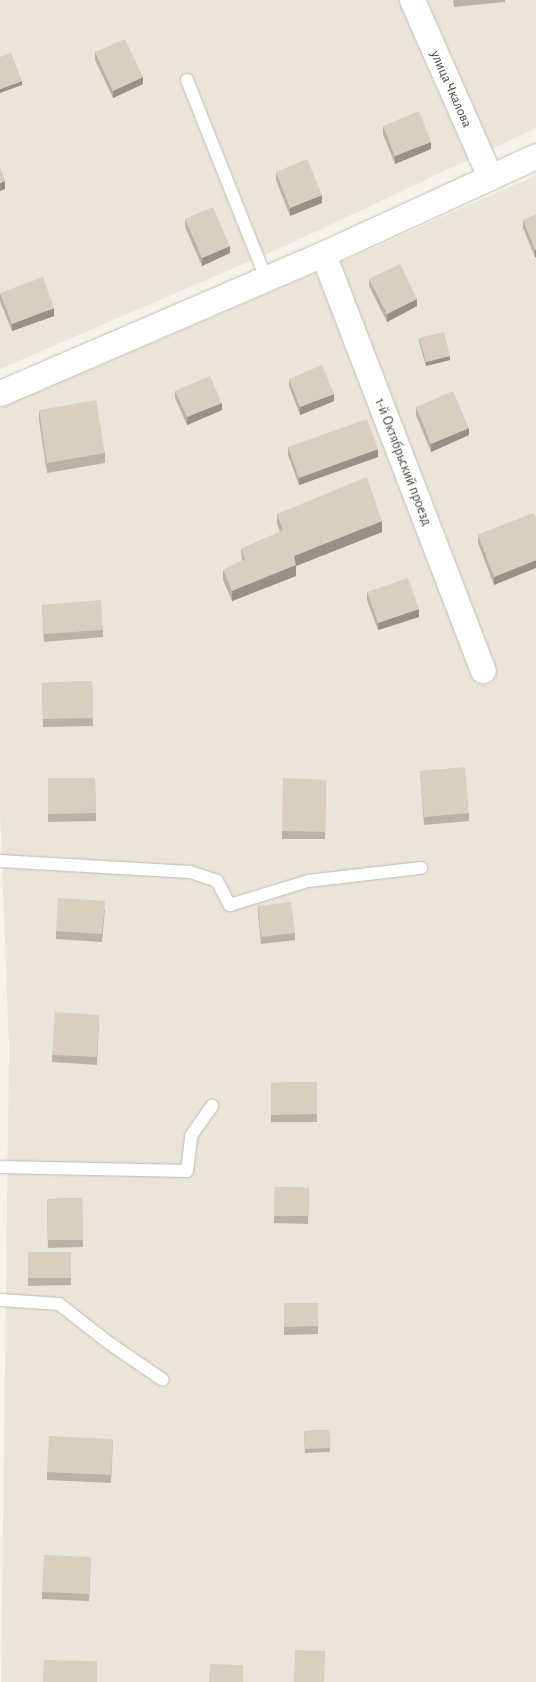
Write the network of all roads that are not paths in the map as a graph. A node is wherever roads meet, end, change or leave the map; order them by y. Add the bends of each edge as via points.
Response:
1 (412, 0) edge
2 (187, 80) dead end
3 (536, 156) edge
4 (490, 177) junction
5 (323, 254) junction
6 (266, 279) junction
7 (0, 393) edge
8 (483, 670) dead end
9 (0, 861) edge
10 (421, 868) dead end
11 (212, 1106) dead end
12 (0, 1167) edge
13 (0, 1300) edge
14 (163, 1380) dead end

1 - 4 street, улица Чкалова
2 - 6 lane
3 - 4 street
4 - 5 street
5 - 6 street
5 - 8 street, 1-й Октябрьский проезд
6 - 7 street
9 - 10 lane via 190,872 217,881 230,905 308,881
11 - 12 lane via 191,1136 187,1170
13 - 14 lane via 59,1304

